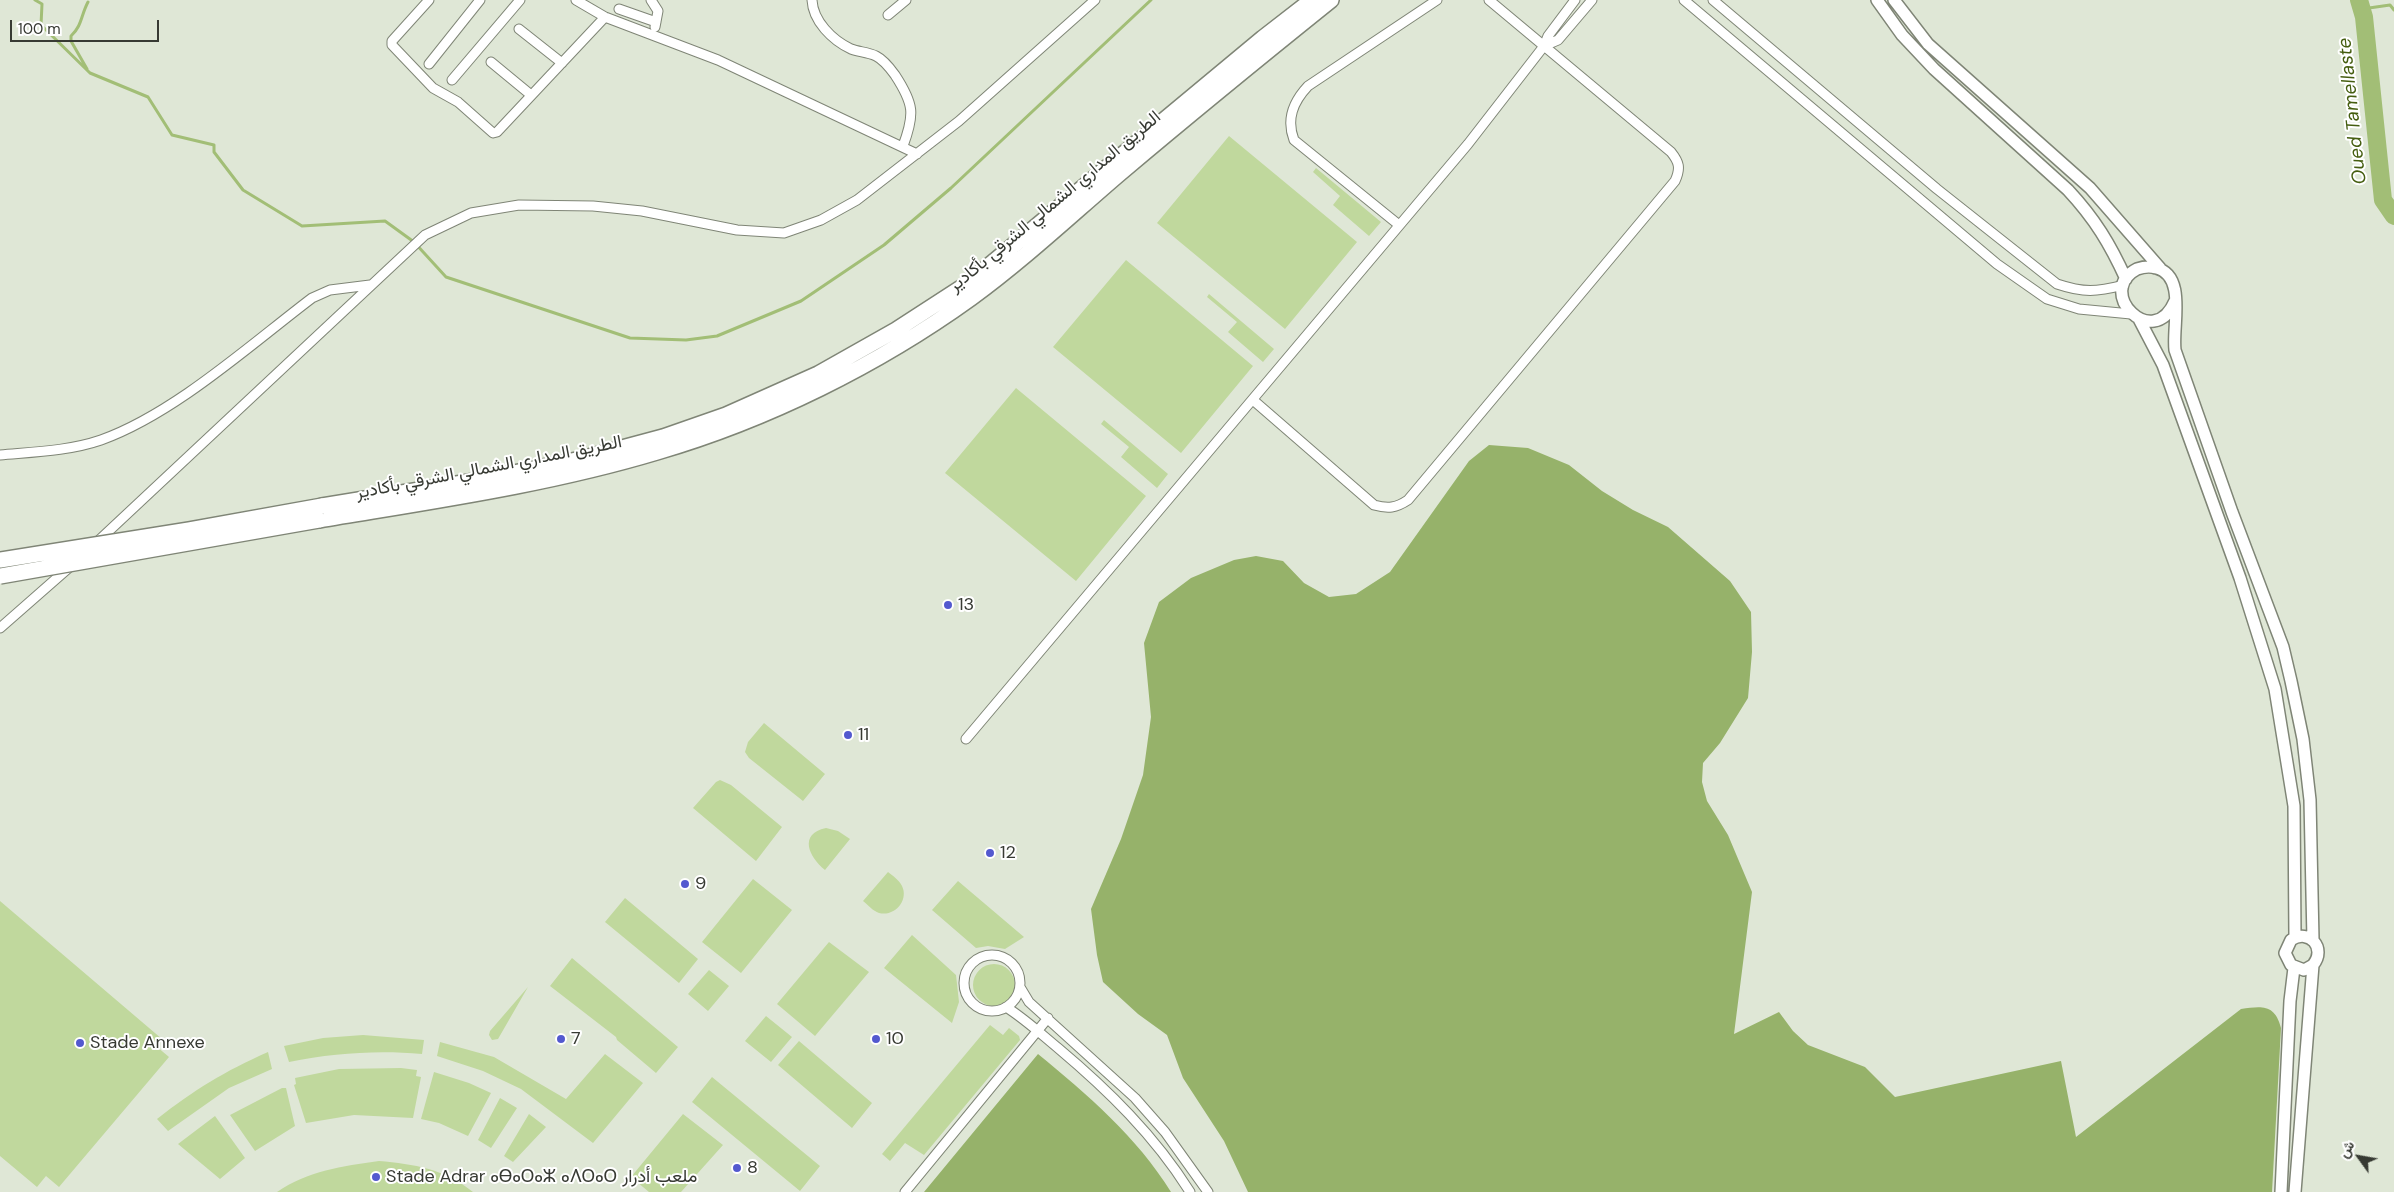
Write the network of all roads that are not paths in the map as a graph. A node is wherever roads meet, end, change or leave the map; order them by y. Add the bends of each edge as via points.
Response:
1 (429, 0) edge
2 (480, 0) edge
3 (520, 0) edge
4 (576, 0) edge
5 (651, 0) edge
6 (812, 0) edge
7 (906, 0) edge
8 (1095, 0) edge
9 (1312, 0) edge
10 (1332, 0) edge
11 (1437, 0) edge
12 (1489, 0) edge
13 (1575, 0) edge
14 (1592, 0) edge
15 (1684, 0) edge
16 (1713, 0) edge
17 (1877, 0) edge
18 (1894, 0) edge
19 (620, 9) dead end
20 (888, 15) dead end
21 (605, 17) junction
22 (656, 22) junction
23 (519, 29) dead end
24 (654, 35) junction
25 (1544, 46) junction
26 (491, 62) dead end
27 (562, 63) junction
28 (429, 64) dead end
29 (452, 80) dead end
30 (531, 95) junction
31 (903, 146) junction
32 (917, 154) junction
33 (1399, 225) junction
34 (2160, 268) junction
35 (374, 282) junction
36 (2125, 282) junction
37 (2176, 301) junction
38 (2135, 316) junction
39 (1253, 400) junction
40 (0, 455) edge
41 (320, 513) junction
42 (0, 560) edge
43 (0, 576) edge
44 (0, 628) edge
45 (966, 739) dead end
46 (2295, 937) junction
47 (2313, 940) junction
48 (2313, 965) junction
49 (2294, 968) junction
50 (1020, 987) junction
51 (1006, 1007) junction
52 (1048, 1018) junction
53 (1036, 1030) junction
54 (905, 1192) edge
55 (1190, 1192) edge
56 (1208, 1192) edge
57 (2281, 1192) edge
58 (2296, 1192) edge

1 - 30 street via 391,42 433,88 458,102 493,133
2 - 28 street
3 - 29 street
4 - 21 street
5 - 22 street via 658,11
6 - 31 street via 812,10 824,29 851,49 883,60 904,89 911,102 912,113
7 - 20 street
8 - 32 street
9 - 41 highway, الطريق المداري الشمالي الشرقي بأكادير via 967,284 896,330 826,369 726,414 654,440 581,459
10 - 41 highway, الطريق المداري الشمالي الشرقي بأكادير via 970,298 900,343 816,389 724,429 659,452 584,472
11 - 33 street via 1308,86 1296,101 1290,129 1294,140
12 - 25 street
13 - 25 street
14 - 25 street via 1558,40
15 - 38 street via 2004,269 2047,299 2079,309
16 - 36 street via 1938,189 2057,284 2079,292 2098,292
17 - 36 street via 1916,51 2090,213 2108,239
18 - 34 street via 1928,44 2090,188
19 - 22 street
21 - 24 street
21 - 27 street
22 - 24 street
23 - 27 street
24 - 31 street via 718,60
25 - 33 street via 1468,144
25 - 39 street via 1671,152 1679,163 1676,181 1408,500 1399,506 1392,508 1374,504
26 - 30 street
27 - 30 street
31 - 32 street
32 - 35 street via 857,200 821,220 784,234 737,230 642,211 593,206 519,205 471,213 425,235
33 - 39 street
34 - 36 street via 2138,269
34 - 37 street via 2172,278
35 - 40 street via 330,290 312,298 190,391 132,427 100,440 66,448
35 - 44 street via 54,582
36 - 38 street via 2123,299
37 - 38 street via 2154,321
37 - 47 street via 2175,350 2283,648 2291,681 2303,739 2310,800
38 - 46 street via 2163,365 2240,578 2275,689 2294,806
39 - 45 street
41 - 42 highway, bridge
41 - 43 highway, bridge
46 - 47 street
46 - 49 street via 2285,953
47 - 48 street via 2319,956
48 - 49 street via 2307,969
48 - 58 street
49 - 57 street
50 - 51 street via 1018,995
50 - 51 street via 1018,971 1007,959 984,956 971,965 964,982 970,1001 985,1010
50 - 52 street via 1029,1002
51 - 53 street
52 - 53 street
52 - 56 street via 1135,1098
53 - 54 street
53 - 55 street via 1100,1083 1139,1124

